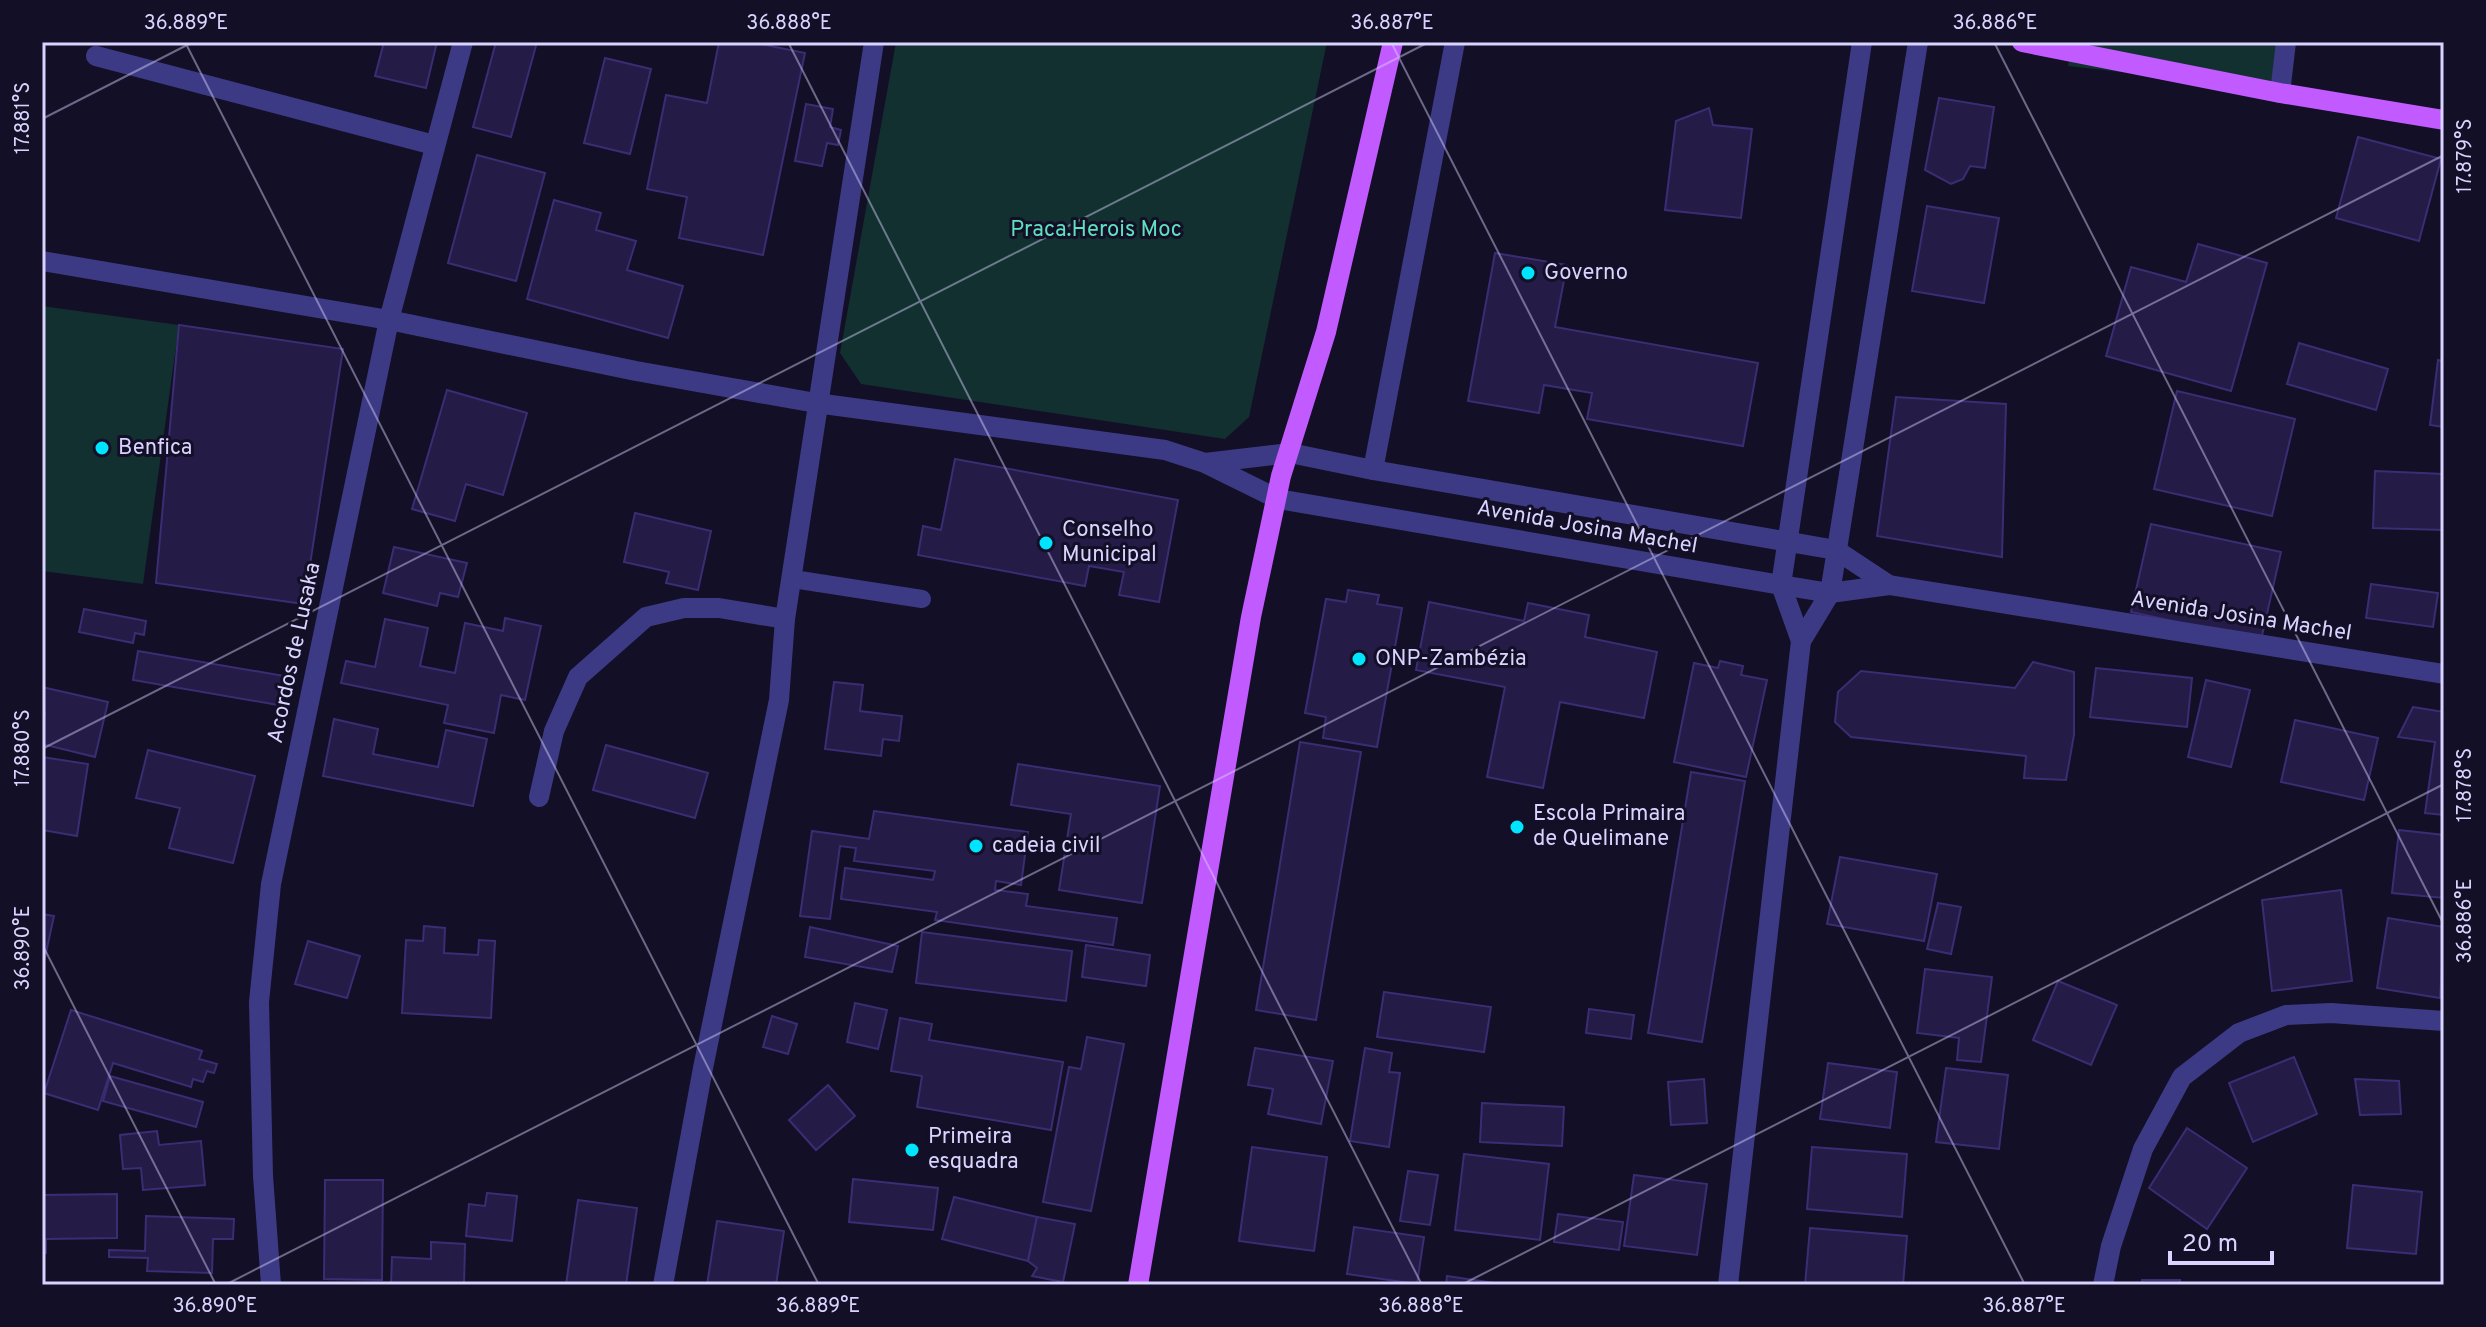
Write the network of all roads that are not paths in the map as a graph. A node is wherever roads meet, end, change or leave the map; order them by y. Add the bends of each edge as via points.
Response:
1 (463, 42) edge
2 (874, 42) edge
3 (1393, 42) edge
4 (1455, 42) edge
5 (1862, 42) edge
6 (1918, 42) edge
7 (2022, 42) edge
8 (2286, 42) edge
9 (2052, 45) edge
10 (96, 56) dead end
11 (2280, 93) junction
12 (2444, 120) edge
13 (434, 145) junction
14 (42, 261) edge
15 (389, 320) junction
16 (816, 403) junction
17 (1290, 453) junction
18 (1205, 463) junction
19 (1373, 470) junction
20 (1278, 499) junction
21 (1788, 541) junction
22 (1836, 550) junction
23 (793, 579) junction
24 (1781, 585) junction
25 (1889, 585) junction
26 (1830, 593) junction
27 (922, 599) dead end
28 (785, 619) junction
29 (1801, 641) junction
30 (2444, 674) edge
31 (539, 797) dead end
32 (2444, 1021) edge
33 (271, 1285) edge
34 (663, 1285) edge
35 (1138, 1285) edge
36 (1728, 1285) edge
37 (2103, 1285) edge

1 - 13 street, Acordos de Lusaka
2 - 16 street
3 - 17 main road via 1326,332
4 - 19 street
5 - 21 street
6 - 22 street
7 - 9 main road
8 - 11 street
9 - 11 main road
10 - 13 street
11 - 12 main road
13 - 15 street, Acordos de Lusaka
14 - 15 street, Avenida Josina Machel
15 - 16 street, Avenida Josina Machel
15 - 33 street, Acordos de Lusaka via 271,884 259,1002
16 - 18 street, Avenida Josina Machel via 1165,450
16 - 23 street
17 - 18 street, Avenida Josina Machel
17 - 19 street, Avenida Josina Machel
17 - 20 main road
18 - 20 street, Avenida Josina Machel
19 - 21 street, Avenida Josina Machel
20 - 24 street, Avenida Josina Machel
20 - 35 main road via 1251,617
21 - 22 street, Avenida Josina Machel
21 - 24 street
22 - 25 street, Avenida Josina Machel
22 - 26 street
23 - 27 lane
23 - 28 street
24 - 26 street, Avenida Josina Machel
24 - 29 street
25 - 26 street, Avenida Josina Machel
25 - 30 street, Avenida Josina Machel
26 - 29 street
28 - 31 street via 719,608 684,608 646,617 578,677 554,731
28 - 34 street via 779,700
29 - 36 street
32 - 37 street via 2286,1015 2239,1033 2182,1077 2143,1149

